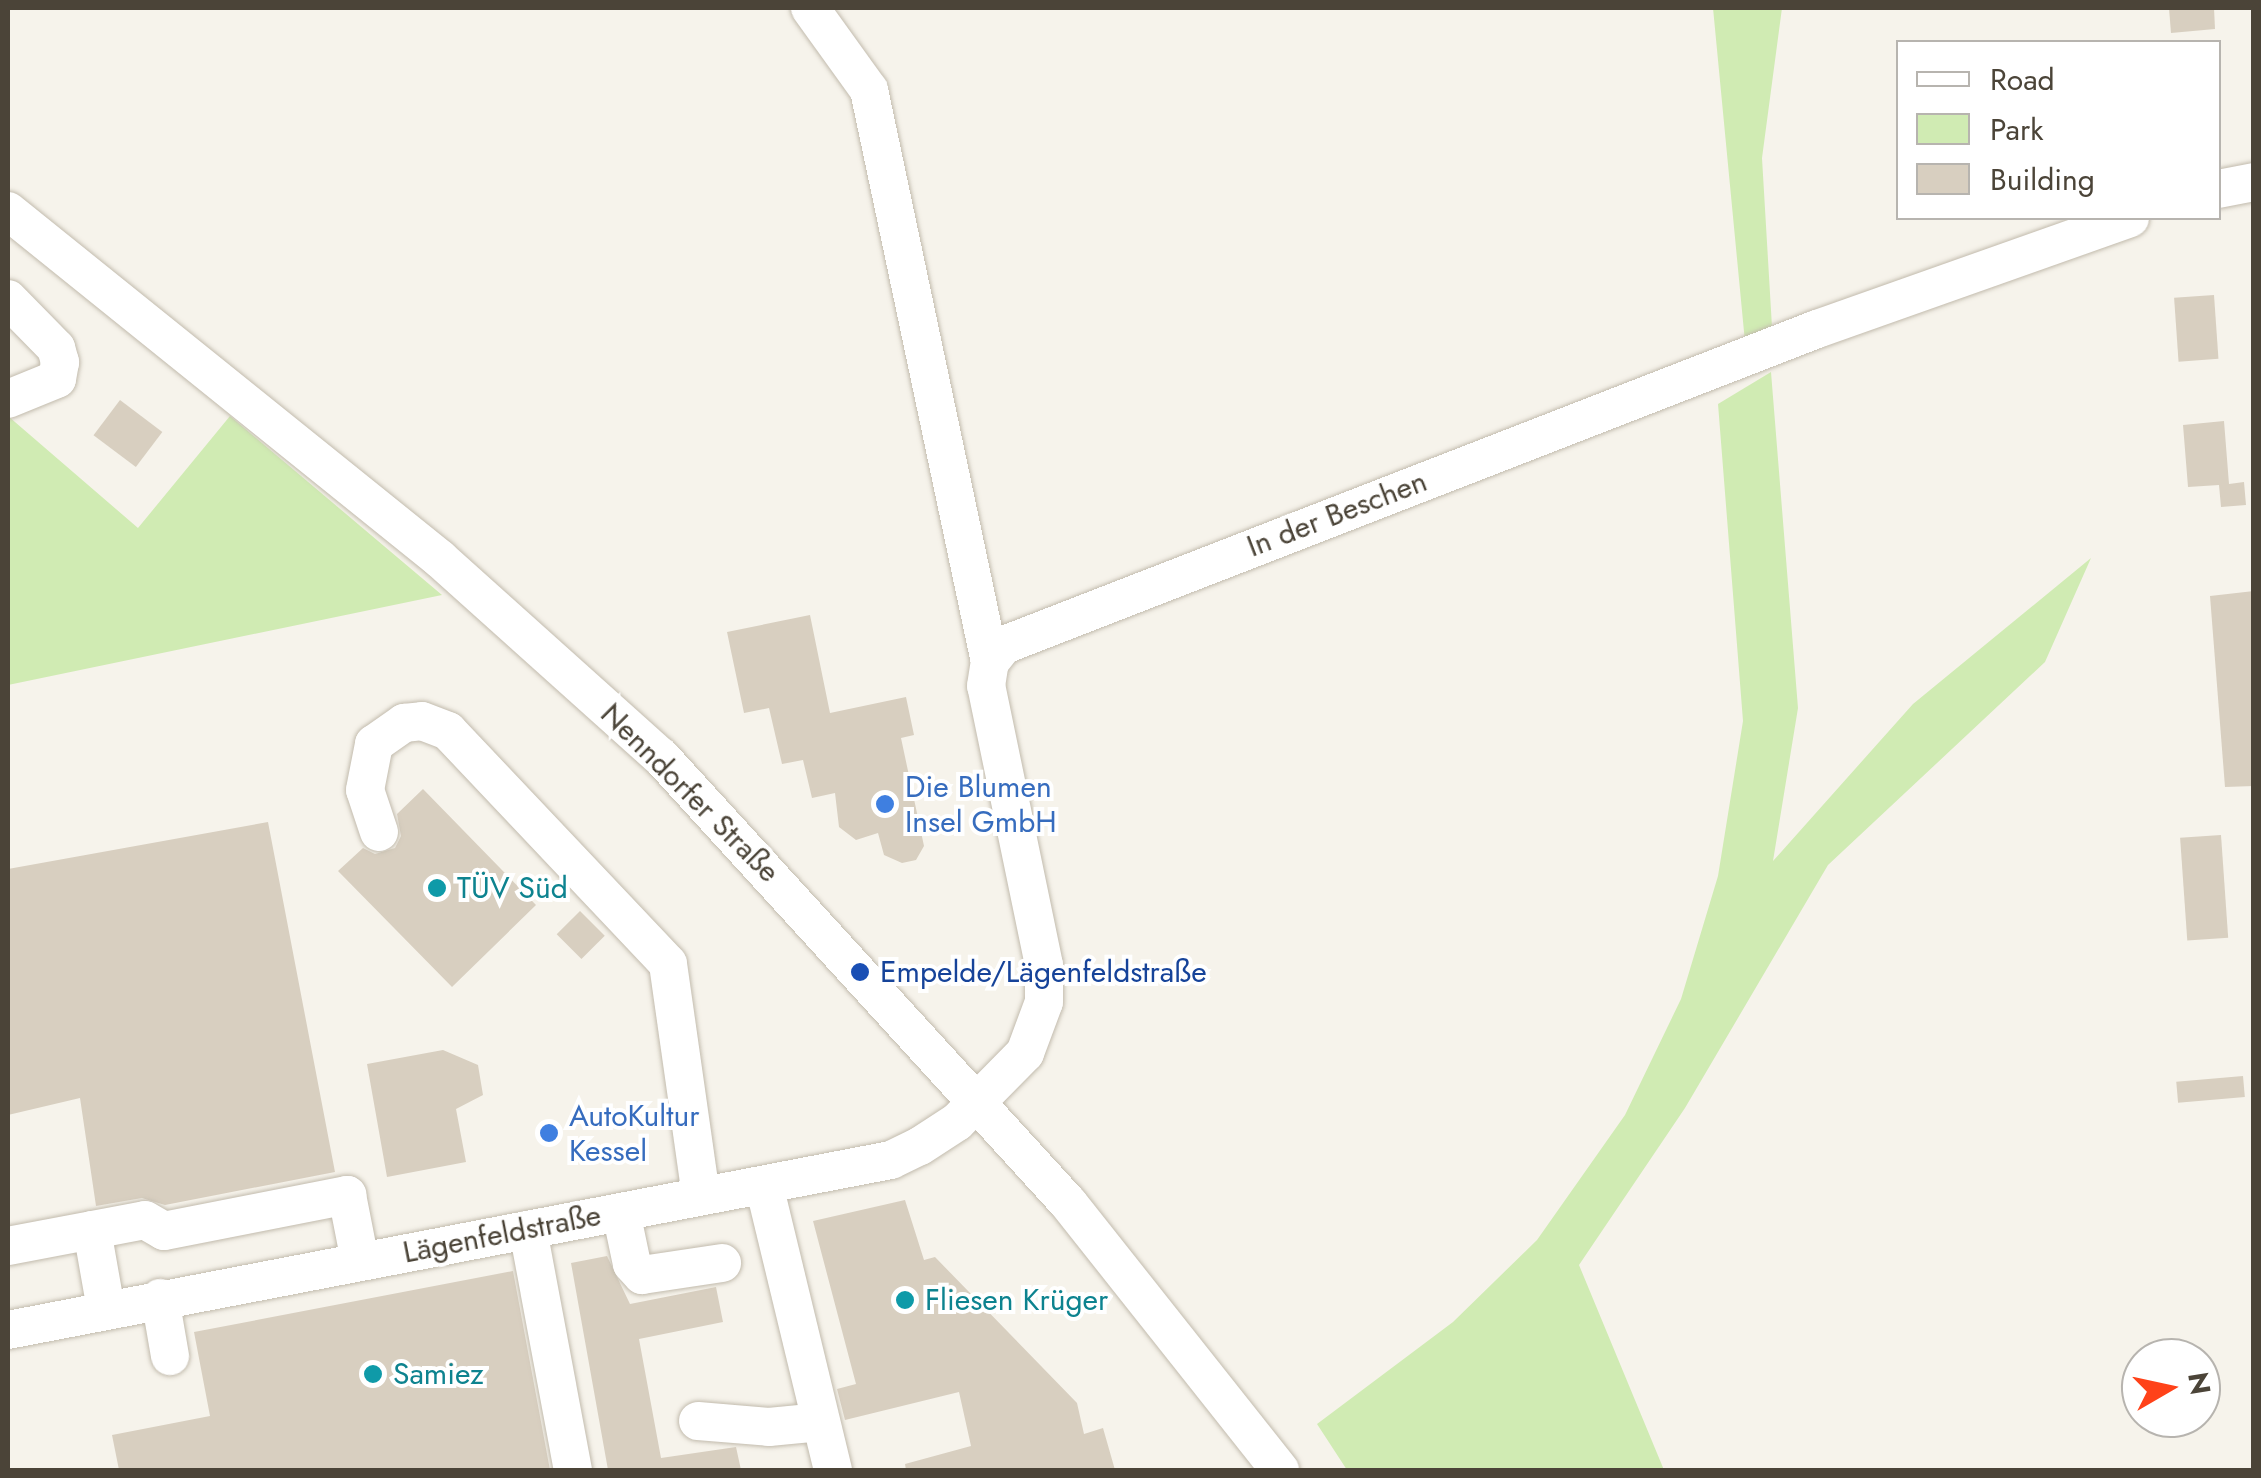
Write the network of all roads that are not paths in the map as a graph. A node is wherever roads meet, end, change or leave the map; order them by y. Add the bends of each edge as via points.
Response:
1 (810, 8) edge
2 (2254, 182) edge
3 (2221, 188) edge
4 (8, 211) edge
5 (2124, 220) edge
6 (8, 298) edge
7 (8, 399) edge
8 (990, 662) junction
9 (379, 832) dead end
10 (978, 1100) junction
11 (764, 1185) junction
12 (701, 1196) junction
13 (621, 1212) junction
14 (92, 1230) junction
15 (528, 1230) junction
16 (8, 1246) edge
17 (360, 1261) junction
18 (722, 1263) dead end
19 (160, 1298) junction
20 (106, 1310) junction
21 (10, 1318) edge
22 (170, 1356) dead end
23 (698, 1420) dead end
24 (821, 1422) junction
25 (573, 1470) edge
26 (833, 1470) edge
27 (1280, 1470) edge

1 - 8 street via 869,90
2 - 3 street
4 - 10 street, Nenndorfer Straße via 440,559 661,757
5 - 8 street, In der Beschen via 1800,335 1026,631
6 - 7 street via 56,348 60,362 57,380
8 - 10 street via 990,722 1044,965 1044,1002 1025,1053
9 - 12 street via 365,790 374,744 404,723 422,721 448,731 668,964
10 - 11 street, Lägenfeldstraße via 957,1122 890,1160
10 - 27 street, Nenndorfer Straße via 1096,1236
11 - 12 street, Lägenfeldstraße
11 - 24 street
12 - 13 street, Lägenfeldstraße
13 - 15 street, Lägenfeldstraße
13 - 18 street via 632,1264 642,1275
14 - 16 street
14 - 17 street via 145,1220 164,1232 347,1195
14 - 20 street
15 - 17 street, Lägenfeldstraße
15 - 25 street
17 - 19 street, Lägenfeldstraße
19 - 20 street, Lägenfeldstraße
19 - 22 street
20 - 21 street, Lägenfeldstraße
23 - 24 street via 770,1427
24 - 26 street

